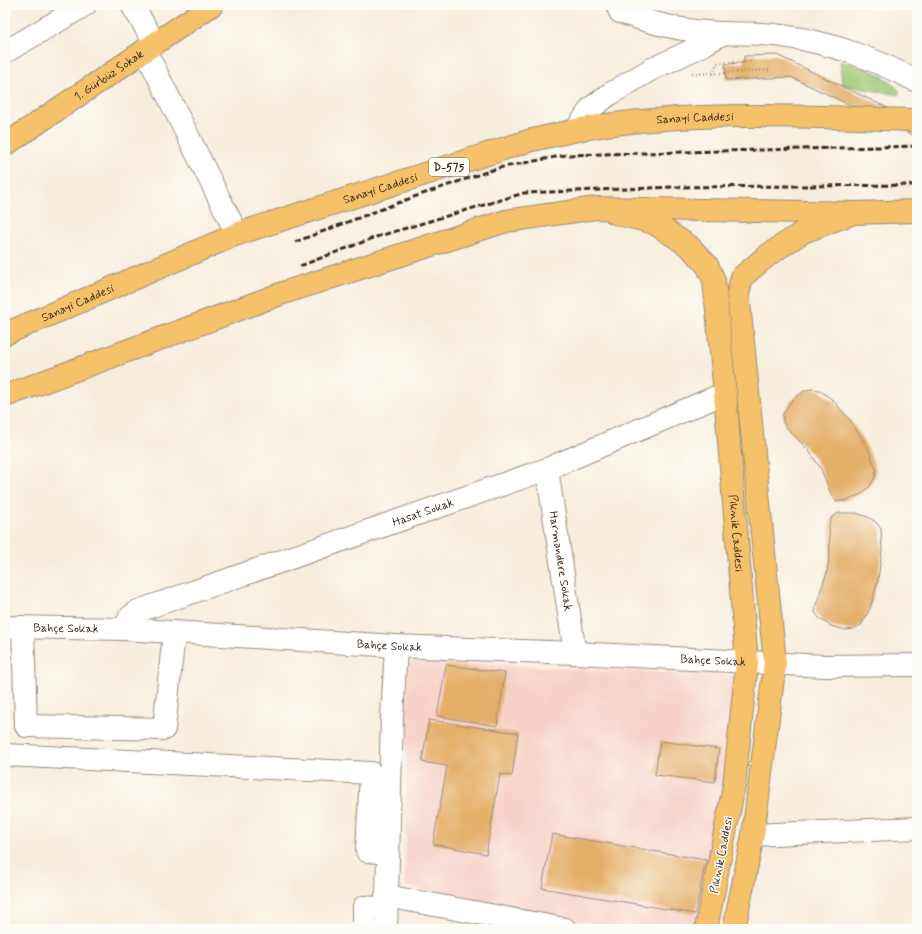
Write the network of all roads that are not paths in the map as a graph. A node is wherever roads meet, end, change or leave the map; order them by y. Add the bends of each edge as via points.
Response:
1 (85, 5) edge
2 (132, 5) edge
3 (212, 5) edge
4 (619, 9) edge
5 (724, 33) junction
6 (150, 47) junction
7 (5, 52) edge
8 (917, 81) edge
9 (917, 120) edge
10 (576, 130) junction
11 (5, 145) edge
12 (596, 208) junction
13 (917, 211) edge
14 (854, 213) junction
15 (237, 234) junction
16 (5, 334) edge
17 (724, 393) junction
18 (5, 396) edge
19 (547, 469) junction
20 (14, 627) edge
21 (124, 629) junction
22 (174, 633) junction
23 (396, 646) junction
24 (575, 653) junction
25 (747, 663) junction
26 (775, 663) junction
27 (917, 665) edge
28 (5, 755) edge
29 (917, 828) edge
30 (753, 835) junction
31 (388, 853) junction
32 (386, 911) edge
33 (364, 929) edge
34 (565, 929) edge
35 (706, 929) edge
36 (734, 929) edge

1 - 7 street
2 - 6 street
3 - 6 main road, 1. Gürbüz Sokak
4 - 5 street via 652,23 680,29
5 - 8 street via 782,36 815,42 847,50
5 - 10 street via 650,70 610,94 591,108
6 - 11 main road, 1. Gürbüz Sokak
6 - 15 street
9 - 10 main road, Sanayi Caddesi / D-575 via 691,117
10 - 15 main road, Sanayi Caddesi / D-575 via 528,141
12 - 14 main road
12 - 17 main road, Piknik Caddesi via 654,222 689,246 707,265 714,280
12 - 18 main road via 506,221 283,293
13 - 14 main road
14 - 26 main road via 803,232 768,254 742,277 738,293
15 - 16 main road, Sanayi Caddesi / D-575
17 - 19 street, Hasat Sokak
17 - 25 main road, Piknik Caddesi
19 - 21 street, Hasat Sokak via 138,611 130,617
19 - 24 street, Harmandere Sokak
20 - 21 street, Bahçe Sokak
20 - 22 street via 26,726 164,729
21 - 22 street, Bahçe Sokak
22 - 23 street, Bahçe Sokak
23 - 24 street, Bahçe Sokak
23 - 31 street
24 - 25 street, Bahçe Sokak
25 - 26 street, Bahçe Sokak
25 - 35 main road, Piknik Caddesi via 734,786
26 - 27 street, Bahçe Sokak via 825,666
26 - 30 main road
28 - 31 street via 371,773 367,851
29 - 30 street
30 - 36 main road
31 - 32 street
32 - 33 street via 364,908
32 - 34 street

